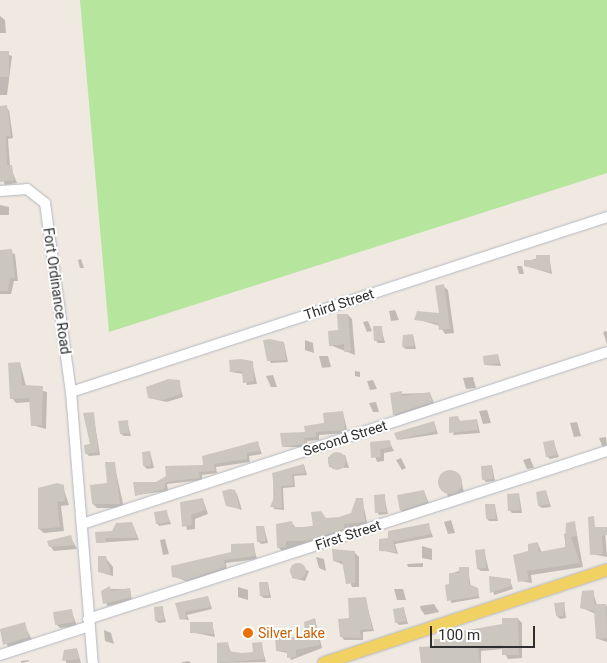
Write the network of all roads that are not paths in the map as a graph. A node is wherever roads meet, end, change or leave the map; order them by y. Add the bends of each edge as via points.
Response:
1 (0, 192) edge
2 (607, 217) edge
3 (607, 352) edge
4 (71, 392) junction
5 (607, 451) edge
6 (82, 524) junction
7 (607, 570) edge
8 (88, 623) junction
9 (0, 655) edge
10 (93, 663) edge
11 (324, 663) edge

1 - 4 street, Fort Ordinance Road via 37,192 45,203
2 - 4 street, Third Street
3 - 6 street, Second Street
4 - 6 street, Fort Ordinance Road
5 - 8 street, First Street
6 - 8 street, Fort Ordinance Road
7 - 11 main road
8 - 9 street, First Street
8 - 10 street, Fort Ordinance Road

